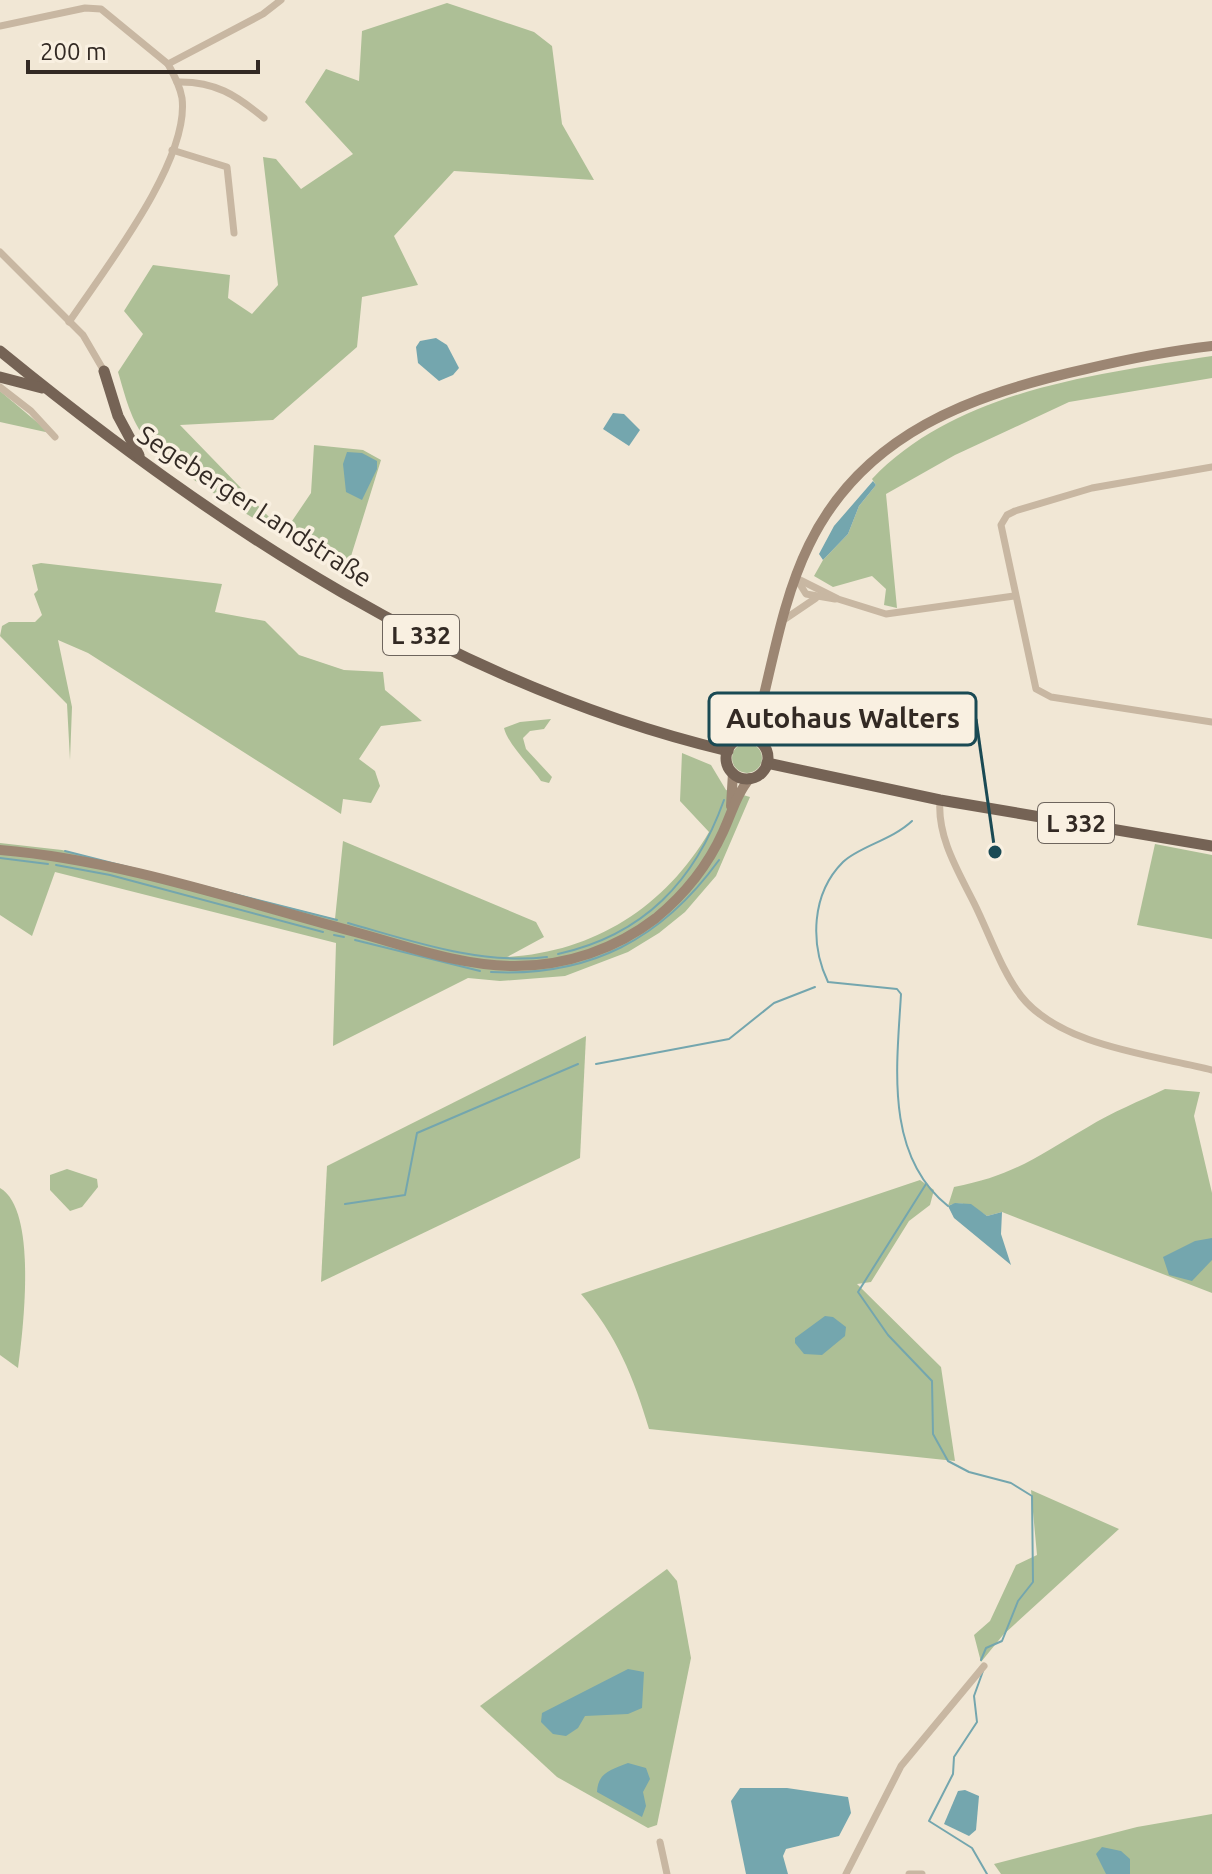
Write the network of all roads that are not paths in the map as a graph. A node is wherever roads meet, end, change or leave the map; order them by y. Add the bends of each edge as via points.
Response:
1 (105, 0) edge
2 (281, 0) edge
3 (101, 9) junction
4 (0, 26) edge
5 (168, 64) junction
6 (177, 82) junction
7 (264, 118) dead end
8 (172, 150) junction
9 (234, 233) dead end
10 (0, 252) edge
11 (69, 322) junction
12 (1212, 346) edge
13 (0, 351) edge
14 (104, 371) joint
15 (0, 377) edge
16 (0, 387) edge
17 (49, 391) junction
18 (55, 437) dead end
19 (143, 462) junction
20 (1212, 467) edge
21 (796, 578) junction
22 (1014, 596) junction
23 (817, 598) junction
24 (838, 599) junction
25 (785, 619) junction
26 (1212, 722) edge
27 (753, 738) junction
28 (728, 751) junction
29 (767, 763) junction
30 (733, 773) junction
31 (750, 778) junction
32 (940, 800) junction
33 (729, 816) junction
34 (1212, 846) edge
35 (0, 850) edge
36 (1212, 1070) edge
37 (984, 1666) dead end
38 (660, 1842) dead end
39 (667, 1874) edge
40 (846, 1874) edge
41 (909, 1874) edge
42 (922, 1874) edge

1 - 3 street
2 - 5 street
3 - 4 street
3 - 5 street
5 - 6 street
6 - 7 street via 226,89
6 - 8 street via 182,114
8 - 9 street via 227,167
8 - 11 street via 156,192
10 - 11 street
11 - 14 street
12 - 21 main road via 1018,384 929,419 884,449 849,484 822,522
13 - 17 main road, Segeberger Landstraße / L 332
14 - 19 main road via 118,416
15 - 17 main road
16 - 18 street
17 - 19 main road, Segeberger Landstraße / L 332
19 - 28 main road, Segeberger Landstraße / L 332 via 296,564 453,651 606,714
20 - 22 street via 1092,488 1007,515 1001,525
21 - 23 street via 803,593
21 - 24 street
21 - 25 main road
22 - 24 street via 902,615
22 - 26 street via 1033,683 1042,694
23 - 24 street
23 - 25 street
25 - 27 main road
27 - 28 main road via 735,741
27 - 29 main road via 765,747
28 - 30 main road
29 - 31 main road
29 - 32 main road, L 332
30 - 31 main road
30 - 33 main road
31 - 33 main road
32 - 34 main road, L 332
32 - 36 street via 938,814 954,860 1007,972 1034,1010 1068,1032
33 - 35 main road via 701,869 656,917 608,947 533,966 468,962 127,871
37 - 40 street via 901,1766
38 - 39 street
41 - 42 street

